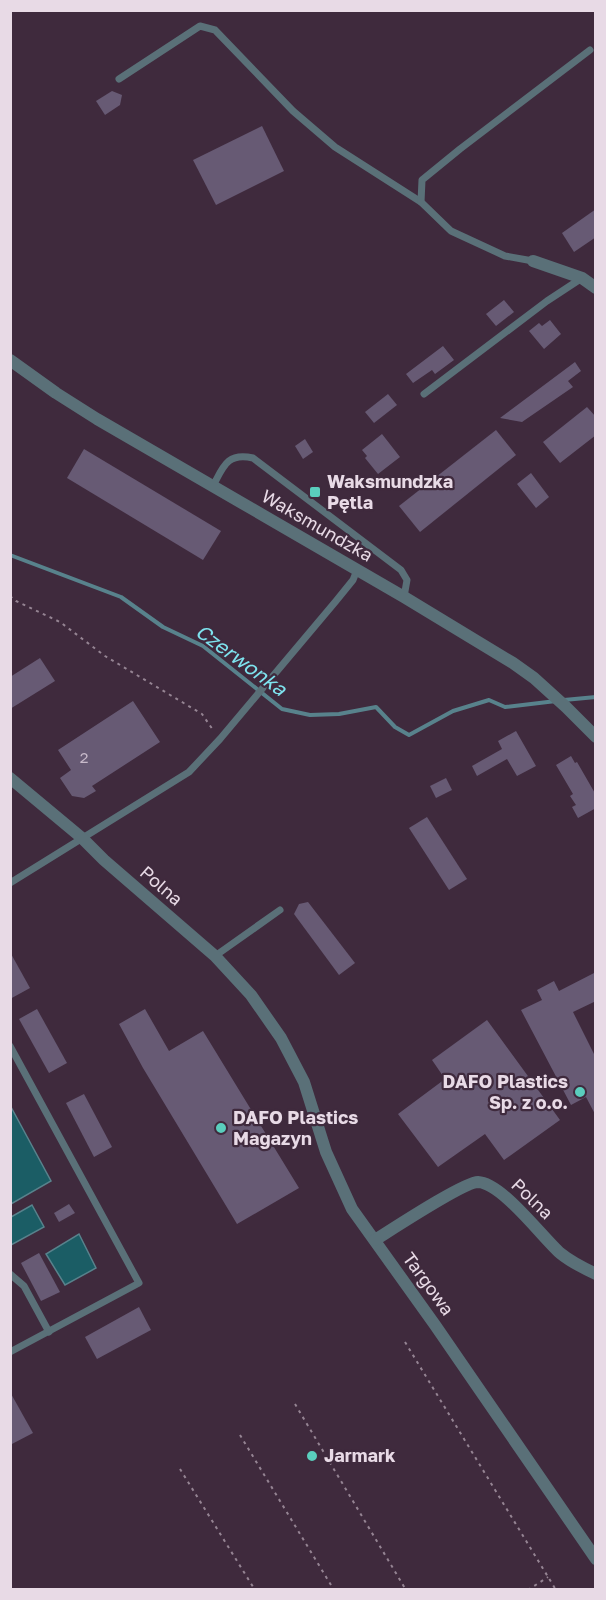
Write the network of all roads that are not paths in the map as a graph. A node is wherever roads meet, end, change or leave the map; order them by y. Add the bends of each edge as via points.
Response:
1 (590, 50) dead end
2 (119, 80) dead end
3 (421, 202) junction
4 (533, 261) joint
5 (582, 278) junction
6 (595, 286) edge
7 (10, 360) edge
8 (424, 394) dead end
9 (213, 486) junction
10 (357, 570) junction
11 (404, 597) junction
12 (596, 737) edge
13 (10, 778) edge
14 (82, 838) junction
15 (10, 883) edge
16 (279, 910) dead end
17 (215, 956) junction
18 (265, 1013) joint
19 (10, 1046) edge
20 (375, 1240) junction
21 (10, 1274) edge
22 (596, 1274) edge
23 (49, 1332) junction
24 (10, 1352) edge
25 (596, 1559) edge

1 - 3 lane via 422,180
2 - 3 lane via 200,26 215,30 293,111 335,147
3 - 4 lane via 451,231 505,256
4 - 5 street
5 - 6 street
5 - 8 lane
7 - 9 street, Waksmundzka via 73,404
9 - 10 street, Waksmundzka
9 - 11 lane via 229,460 253,458 402,570 407,580
10 - 11 street, Waksmundzka
10 - 14 lane via 336,601 189,772
11 - 12 street, Waksmundzka via 513,663 566,706
13 - 14 street, Polna
14 - 15 lane
14 - 17 street, Polna
16 - 17 lane
17 - 18 street, Polna
18 - 20 street, Targowa via 304,1082 326,1152 352,1209
19 - 23 lane via 139,1283
20 - 22 street, Polna via 477,1182 491,1186 570,1261
20 - 25 street, Targowa
21 - 23 lane via 24,1286
23 - 24 lane

